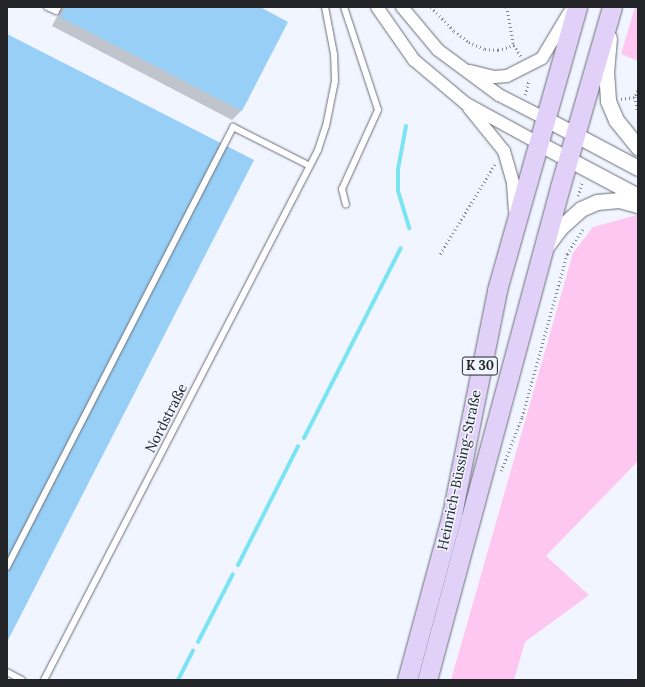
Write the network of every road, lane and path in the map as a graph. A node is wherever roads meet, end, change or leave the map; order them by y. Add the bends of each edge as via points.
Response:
1 (47, 7) edge
2 (58, 7) edge
3 (325, 7) edge
4 (344, 7) edge
5 (377, 7) edge
6 (402, 7) edge
7 (430, 7) edge
8 (507, 7) edge
9 (572, 7) edge
10 (577, 7) edge
11 (612, 7) edge
12 (514, 45) junction
13 (528, 66) junction
14 (463, 70) junction
15 (638, 91) edge
16 (635, 97) junction
17 (608, 101) junction
18 (465, 103) junction
19 (638, 114) edge
20 (546, 120) junction
21 (575, 136) junction
22 (540, 144) junction
23 (638, 147) edge
24 (504, 152) junction
25 (568, 160) junction
26 (310, 166) junction
27 (638, 168) edge
28 (586, 170) junction
29 (638, 196) edge
30 (346, 205) dead end
31 (638, 205) edge
32 (581, 209) junction
33 (516, 219) junction
34 (543, 250) junction
35 (440, 254) dead end
36 (500, 474) dead end
37 (7, 567) edge
38 (7, 672) edge
39 (22, 680) edge
40 (44, 680) edge
41 (407, 680) edge
42 (427, 680) edge

1 - 2 lane via 56,11
3 - 26 lane, Nordstraße via 334,54 335,81 326,126
4 - 30 lane via 378,110 342,189
5 - 18 street via 414,60
6 - 14 street via 438,50
7 - 12 path via 454,31 485,49 498,50
8 - 12 path
9 - 13 street via 553,44 542,58
10 - 20 main road, K 30
11 - 17 street via 606,71
11 - 21 main road, K 30
12 - 13 path
13 - 14 street via 508,76 494,77
14 - 20 street via 499,95
15 - 16 path
16 - 17 path
16 - 19 path
17 - 23 street via 616,120
18 - 22 street
18 - 24 street
20 - 21 street
20 - 22 main road, K 30
21 - 25 main road, K 30
21 - 27 street
22 - 25 street
22 - 33 main road, Heinrich-Büssing-Straße / K 30
24 - 33 street via 513,183
24 - 35 path
25 - 28 street
25 - 34 main road, Heinrich-Büssing-Straße / K 30
26 - 37 lane via 233,127
26 - 40 lane, Nordstraße
28 - 29 street
28 - 32 path via 577,198
31 - 32 street via 619,200 597,202
32 - 34 street via 561,227
32 - 36 path via 586,224 567,254 522,417
33 - 41 main road, Heinrich-Büssing-Straße / K 30 via 481,363 470,432 452,514
34 - 42 main road, Heinrich-Büssing-Straße / K 30
38 - 39 lane

